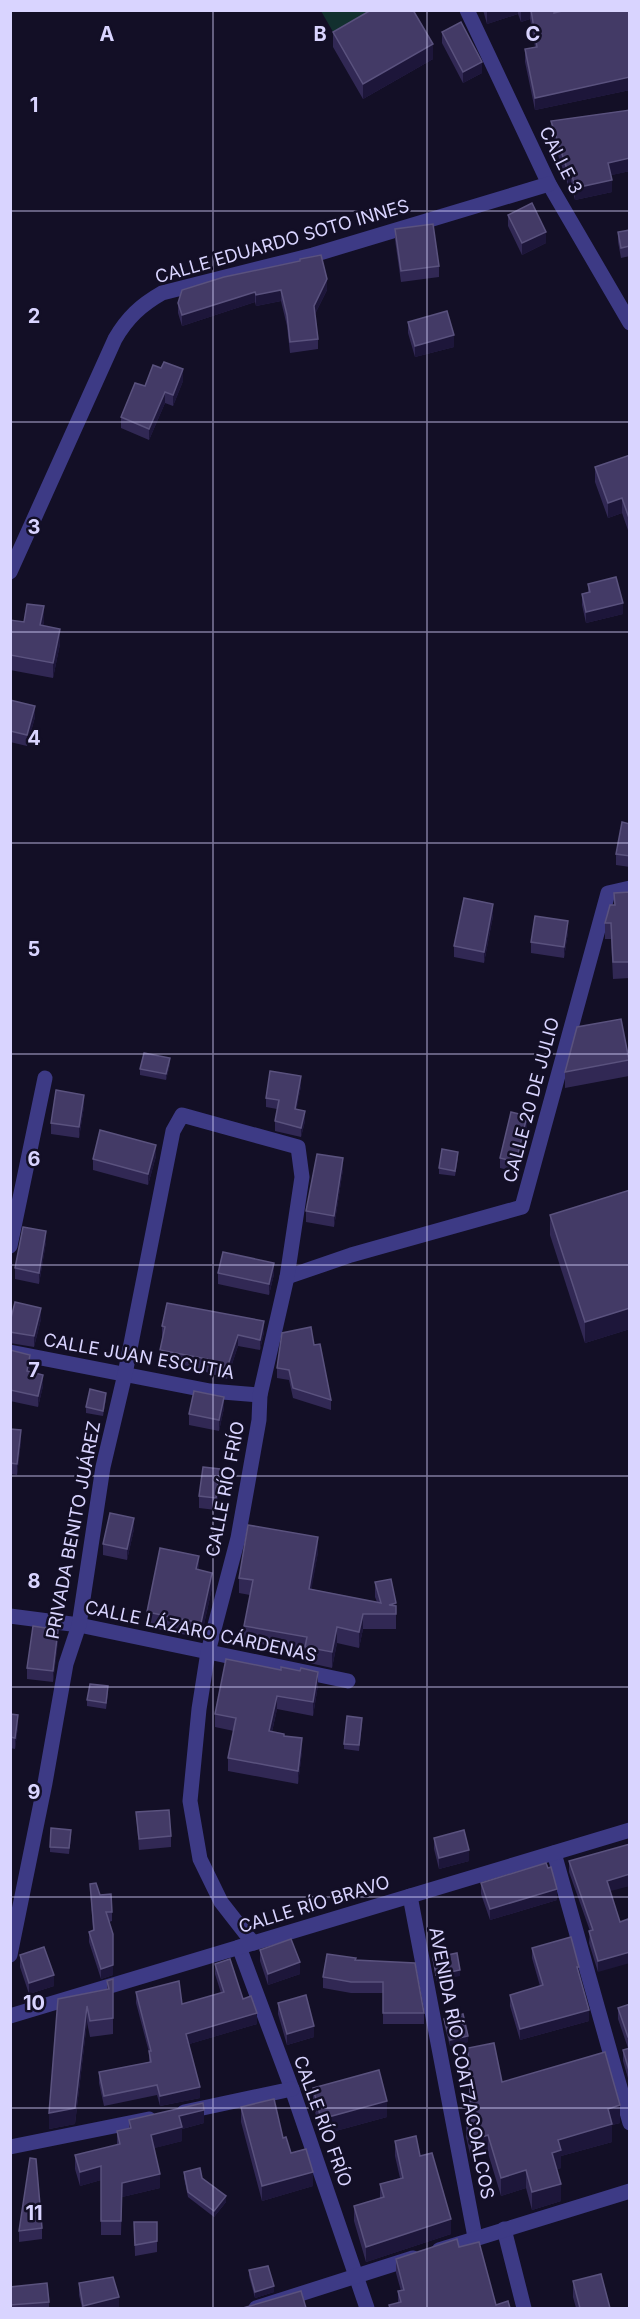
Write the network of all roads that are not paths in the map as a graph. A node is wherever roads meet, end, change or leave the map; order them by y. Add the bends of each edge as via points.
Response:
1 (467, 10) edge
2 (549, 184) junction
3 (630, 323) edge
4 (10, 572) edge
5 (630, 888) edge
6 (45, 1078) dead end
7 (182, 1115) joint
8 (10, 1246) edge
9 (287, 1276) junction
10 (10, 1352) edge
11 (125, 1374) junction
12 (260, 1395) junction
13 (10, 1616) edge
14 (79, 1625) junction
15 (208, 1652) junction
16 (348, 1681) dead end
17 (630, 1830) edge
18 (554, 1853) junction
19 (410, 1896) junction
20 (246, 1945) junction
21 (10, 1955) edge
22 (10, 2016) edge
23 (292, 2090) junction
24 (630, 2123) edge
25 (10, 2147) edge
26 (630, 2191) edge
27 (504, 2229) junction
28 (475, 2237) junction
29 (358, 2277) junction
30 (256, 2308) edge
31 (367, 2308) edge
32 (524, 2308) edge

1 - 2 street, CALLE 3
2 - 3 street, CALLE 3
2 - 4 street, CALLE EDUARDO SOTO INNES via 313,255 162,293 141,305 115,339
5 - 9 street, CALLE 20 DE JULIO via 608,893 522,1207
6 - 8 street
7 - 9 street, CALLE RÍO FRÍO via 298,1147 302,1177
7 - 11 street, PRIVADA BENITO JUÁREZ via 173,1131
9 - 12 street, CALLE RÍO FRÍO
10 - 11 street, CALLE JUAN ESCUTIA
11 - 12 street, CALLE JUAN ESCUTIA via 210,1391
11 - 14 street, PRIVADA BENITO JUÁREZ via 103,1467
12 - 15 street, CALLE RÍO FRÍO via 238,1538
13 - 14 street, CALLE LÁZARO CÁRDENAS
14 - 15 street, CALLE LÁZARO CÁRDENAS
14 - 21 street, PRIVADA BENITO JUÁREZ via 66,1665
15 - 16 street, CALLE LÁZARO CÁRDENAS
15 - 20 street, CALLE RÍO FRÍO via 190,1801 200,1859
17 - 18 street, CALLE RÍO BRAVO
18 - 19 street, CALLE RÍO BRAVO
18 - 24 street
19 - 20 street, CALLE RÍO BRAVO
19 - 28 street, AVENIDA RÍO COATZACOALCOS
20 - 22 street, CALLE RÍO BRAVO
20 - 23 street, CALLE RÍO FRÍO
23 - 25 street
23 - 29 street, CALLE RÍO FRÍO
26 - 27 street
27 - 28 street
27 - 32 street
28 - 29 street
29 - 30 street
29 - 31 street, CALLE RÍO FRÍO

